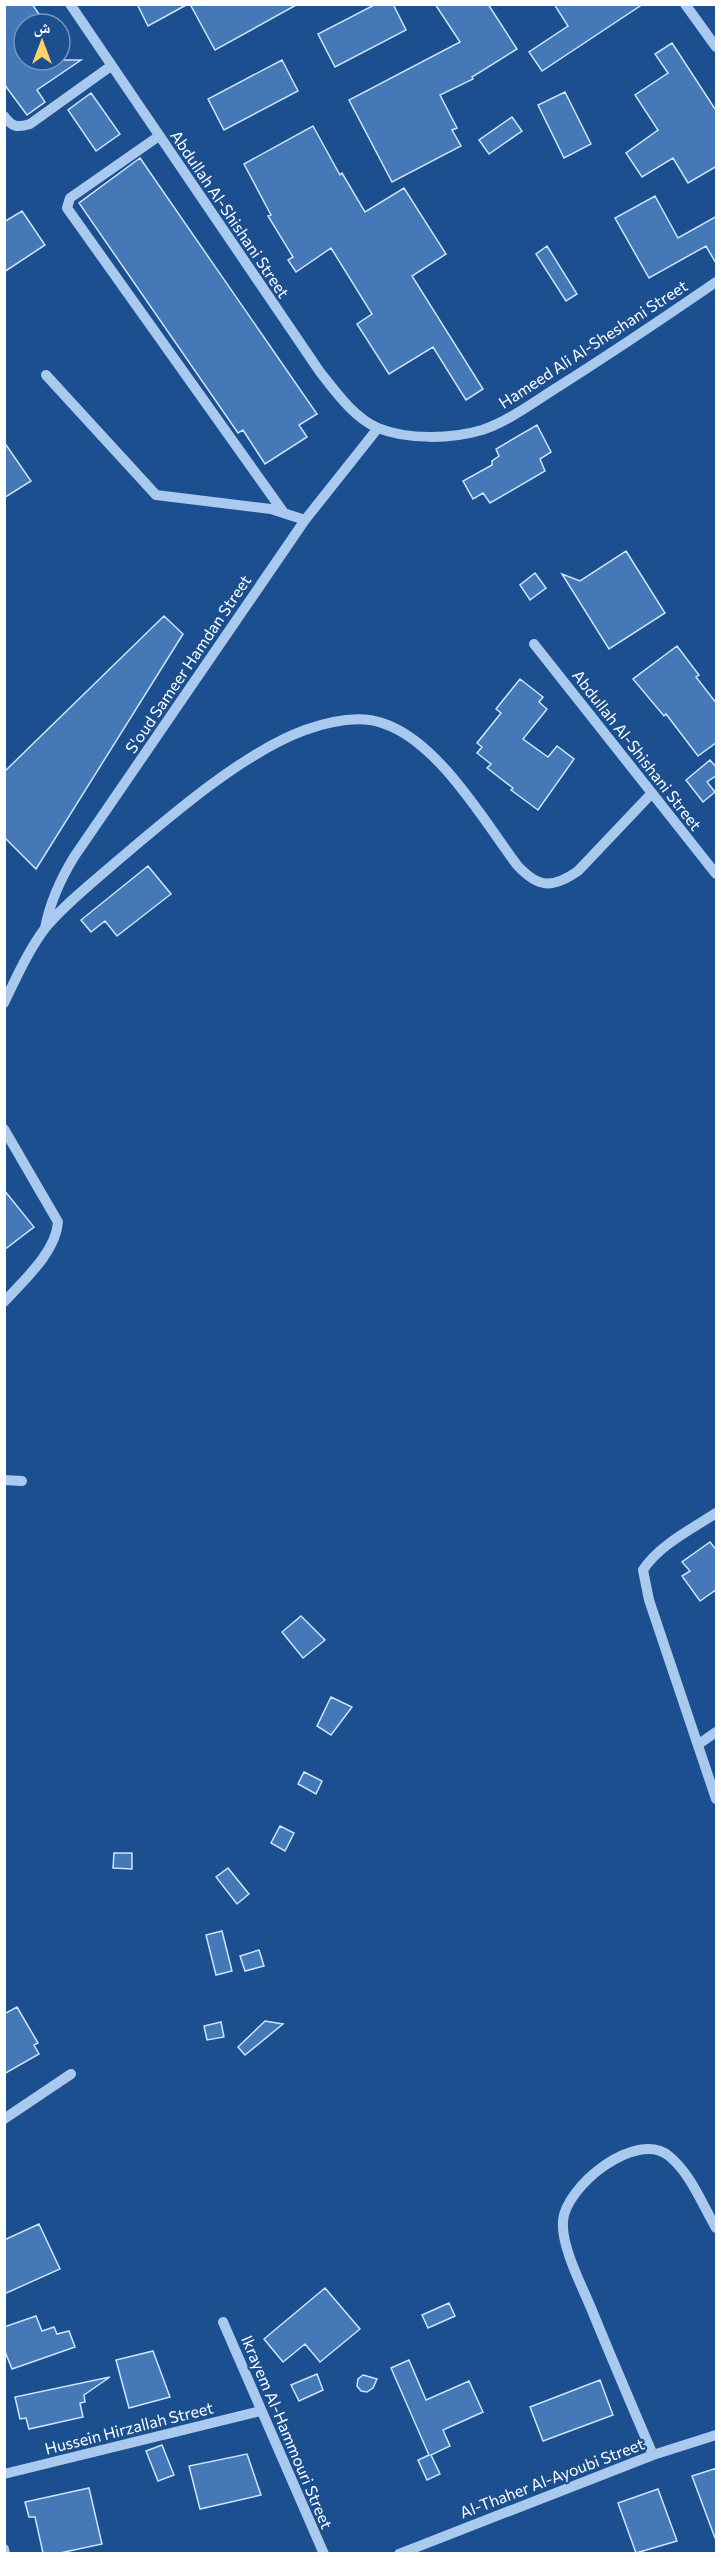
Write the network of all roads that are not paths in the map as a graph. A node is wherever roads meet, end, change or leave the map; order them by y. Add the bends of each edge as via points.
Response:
1 (70, 4) edge
2 (685, 4) edge
3 (717, 47) edge
4 (111, 66) junction
5 (4, 116) edge
6 (159, 136) junction
7 (717, 282) edge
8 (46, 375) dead end
9 (378, 428) junction
10 (284, 513) junction
11 (305, 520) junction
12 (534, 644) dead end
13 (652, 793) junction
14 (717, 874) edge
15 (45, 929) junction
16 (4, 1003) edge
17 (4, 1129) edge
18 (4, 1302) edge
19 (4, 1480) edge
20 (22, 1481) dead end
21 (717, 1513) edge
22 (717, 1732) edge
23 (699, 1744) junction
24 (717, 1799) edge
25 (71, 2074) dead end
26 (4, 2119) edge
27 (717, 2228) edge
28 (223, 2322) dead end
29 (261, 2411) junction
30 (717, 2435) edge
31 (653, 2455) junction
32 (4, 2474) edge
33 (324, 2553) edge
34 (399, 2553) edge

1 - 4 street, Abdullah Al-Shishani Street
2 - 3 street
4 - 5 street via 30,124 19,128
4 - 6 street, Abdullah Al-Shishani Street
6 - 9 street, Abdullah Al-Shishani Street via 320,372 358,415
6 - 10 street via 70,198 67,208
7 - 9 street, Hameed Ali Al-Sheshani Street via 513,416 464,434 407,435
8 - 10 street via 156,495
9 - 11 street, S'oud Sameer Hamdan Street
10 - 11 street
11 - 15 street, S'oud Sameer Hamdan Street via 74,857 59,883
12 - 13 street, Abdullah Al-Shishani Street
13 - 14 street, Abdullah Al-Shishani Street
13 - 15 street, S'oud Sameer Hamdan Street via 578,872 564,881 541,884 517,865 429,752 385,723 351,719 328,723 268,748 222,778 140,842
15 - 16 street, S'oud Sameer Hamdan Street
17 - 18 street via 58,1222 53,1241
19 - 20 street
21 - 23 street via 649,1560 643,1570
22 - 23 street
23 - 24 street
25 - 26 street
27 - 31 street via 686,2174 668,2154 650,2149 632,2150 612,2160 566,2204 562,2222 573,2266
28 - 29 street, Ikrayem Al-Hammouri Street
29 - 32 street, Hussein Hirzallah Street
29 - 33 street, Ikrayem Al-Hammouri Street
30 - 31 street, Al-Thaher Al-Ayoubi Street
31 - 34 street, Al-Thaher Al-Ayoubi Street

